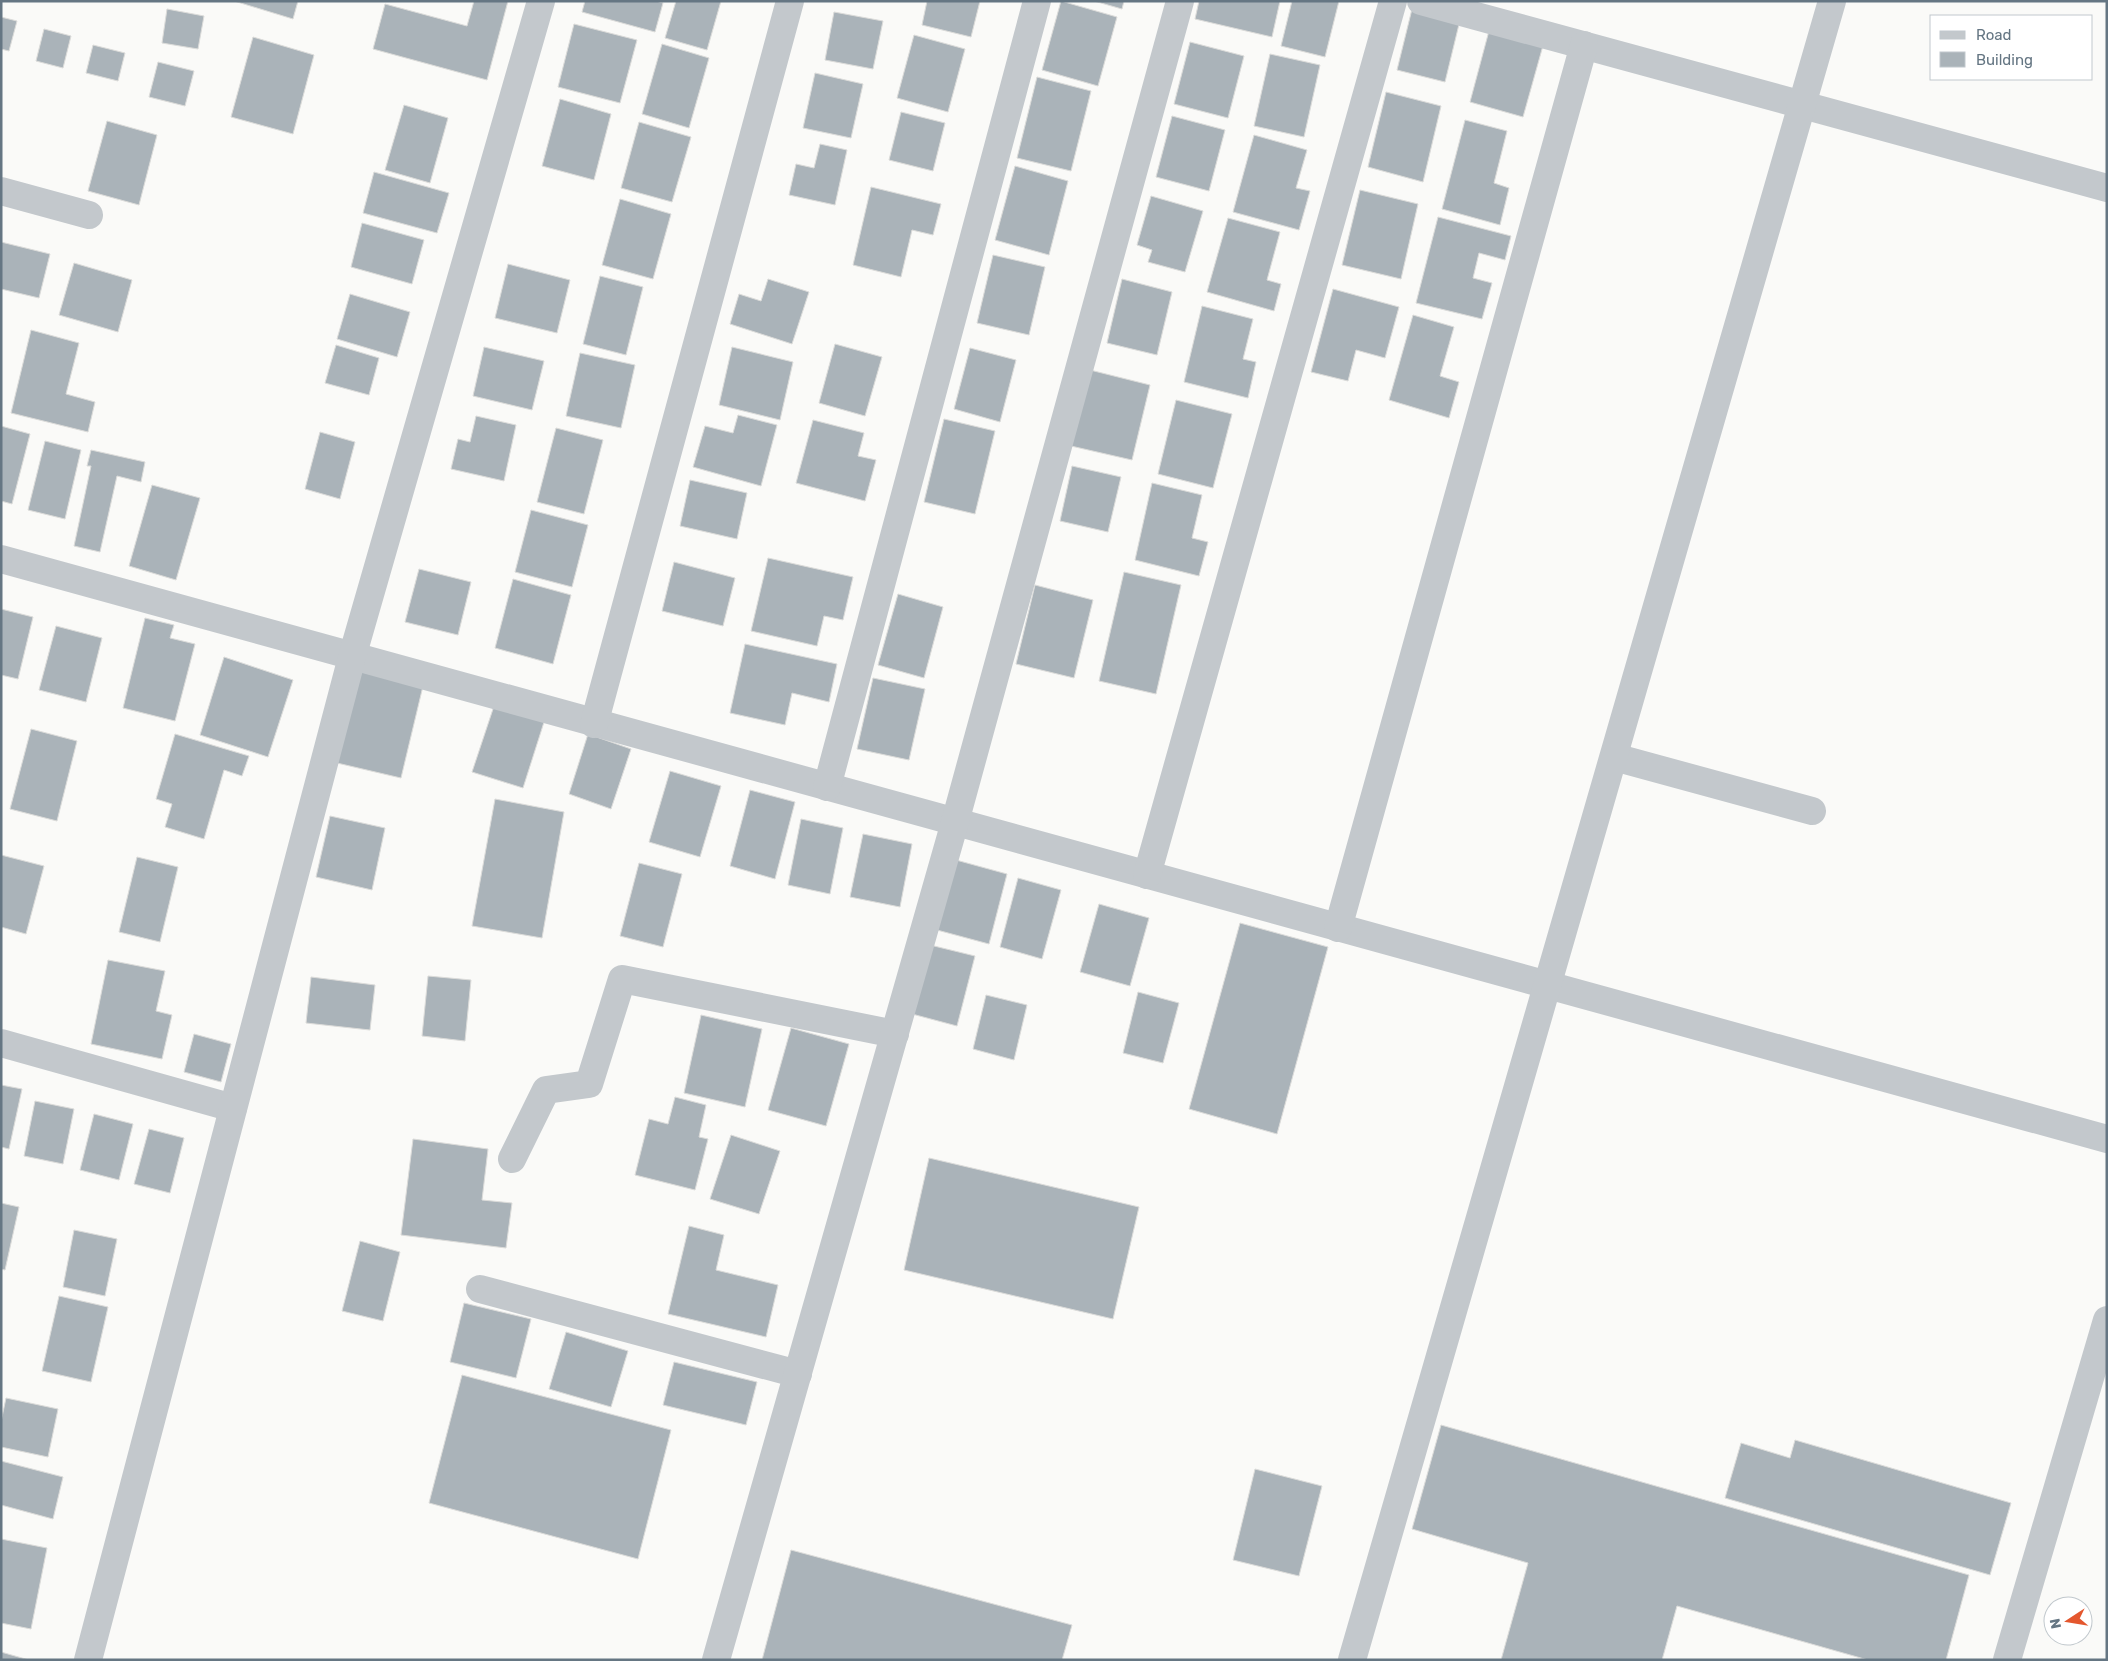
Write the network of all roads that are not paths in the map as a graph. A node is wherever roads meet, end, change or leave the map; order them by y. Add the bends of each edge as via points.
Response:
1 (541, 1) edge
2 (790, 1) edge
3 (1037, 1) edge
4 (1180, 1) edge
5 (1393, 1) edge
6 (1421, 1) edge
7 (1832, 1) edge
8 (1584, 45) junction
9 (1802, 105) junction
10 (2107, 188) edge
11 (1, 190) edge
12 (89, 215) dead end
13 (1, 559) edge
14 (352, 657) junction
15 (594, 724) junction
16 (1614, 756) junction
17 (827, 787) junction
18 (1812, 810) dead end
19 (955, 822) junction
20 (1147, 876) junction
21 (1338, 928) junction
22 (1547, 986) junction
23 (895, 1034) junction
24 (1, 1043) edge
25 (233, 1108) junction
26 (2107, 1139) edge
27 (512, 1159) dead end
28 (480, 1289) dead end
29 (2107, 1320) edge
30 (798, 1374) junction
31 (88, 1660) edge
32 (716, 1660) edge
33 (1352, 1660) edge
34 (2007, 1660) edge

1 - 14 street
2 - 15 street
3 - 17 street
4 - 19 street
5 - 20 street
6 - 8 street
7 - 9 street
8 - 9 street
8 - 21 street
9 - 10 street
9 - 16 street
11 - 12 street
13 - 14 street
14 - 15 street
14 - 25 street
15 - 17 street
16 - 18 street
16 - 22 street
17 - 19 street
19 - 20 street
19 - 23 street
20 - 21 street
21 - 22 street
22 - 26 street
22 - 33 street
23 - 27 street via 622,978 589,1084 546,1090
23 - 30 street
24 - 25 street
25 - 31 street
28 - 30 street
29 - 34 street
30 - 32 street

